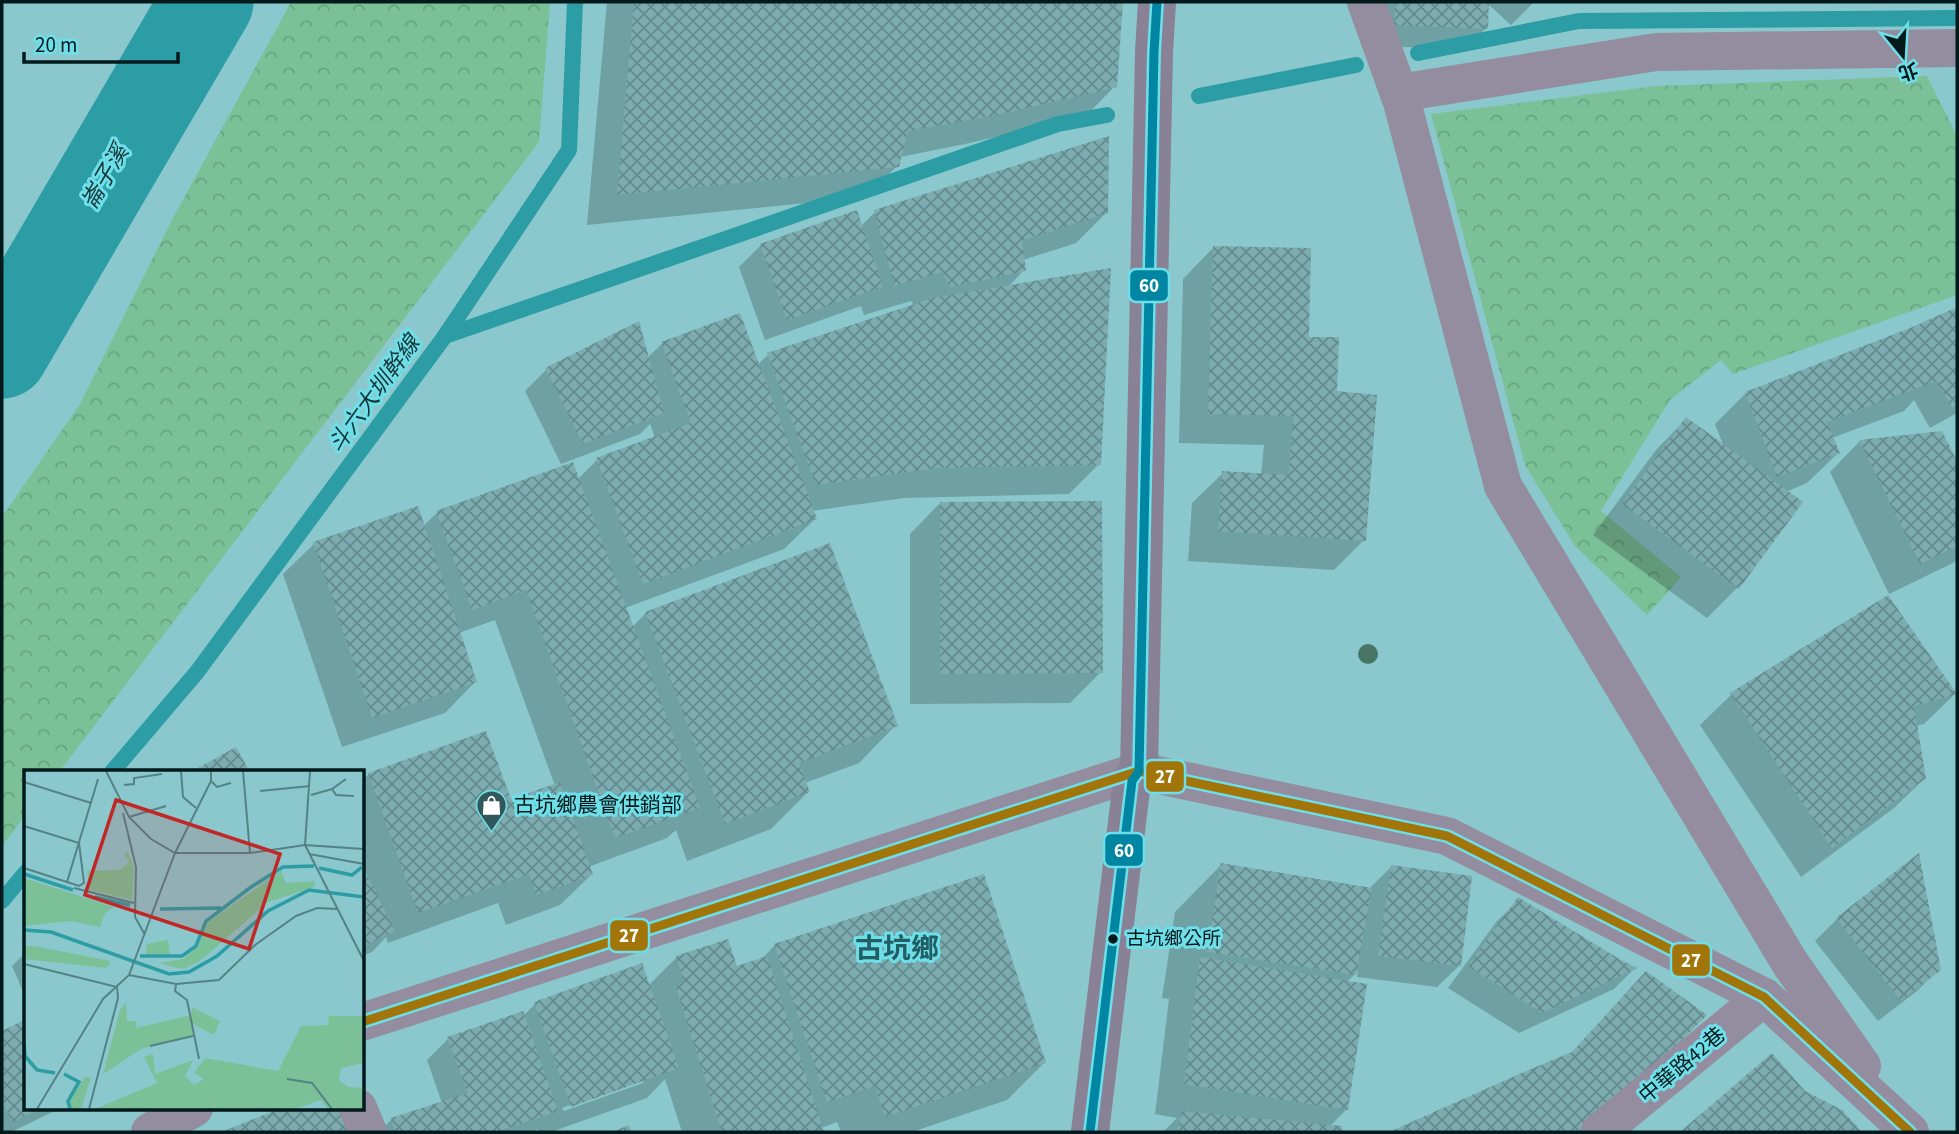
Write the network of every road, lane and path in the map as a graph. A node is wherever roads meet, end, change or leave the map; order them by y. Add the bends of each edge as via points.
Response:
1 (1157, 2) edge
2 (1366, 2) edge
3 (1957, 48) edge
4 (1399, 93) junction
5 (1139, 771) junction
6 (1764, 997) junction
7 (364, 1021) edge
8 (190, 1110) edge
9 (359, 1110) edge
10 (1909, 1131) edge
11 (150, 1132) edge
12 (368, 1132) edge
13 (1090, 1132) edge
14 (1600, 1132) edge

1 - 5 main road
2 - 4 street
3 - 4 street via 1656,52
4 - 10 street via 1503,486 1790,963
5 - 6 street via 1447,836
5 - 7 street
5 - 13 main road via 1132,781
6 - 10 street
6 - 14 street, 中華路42巷
8 - 11 street
9 - 12 street

